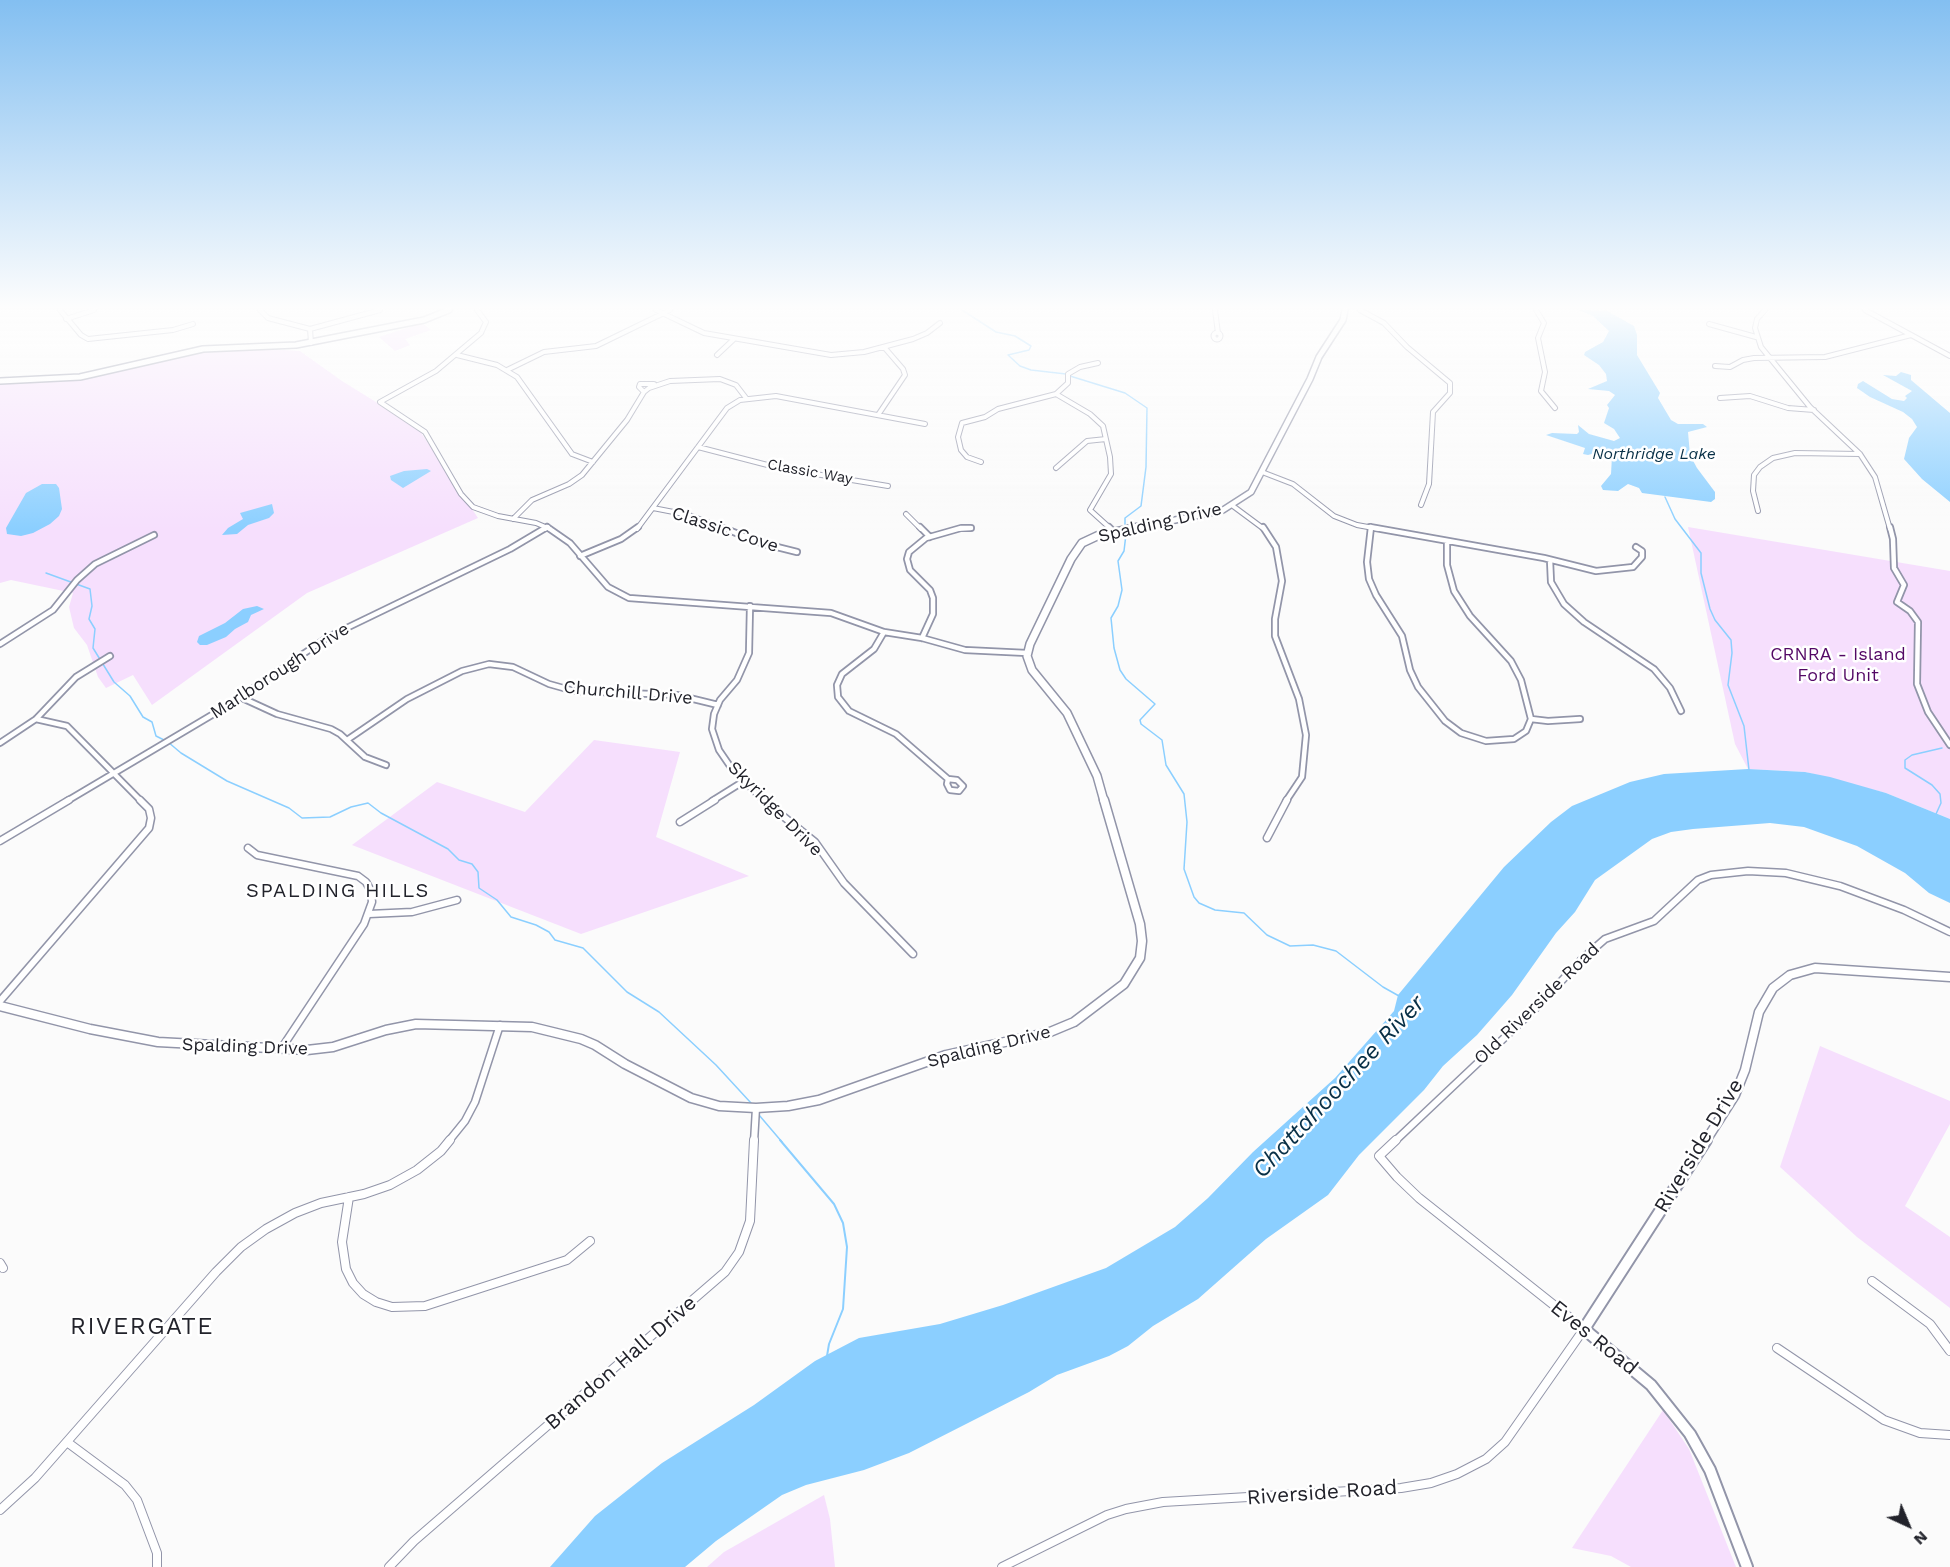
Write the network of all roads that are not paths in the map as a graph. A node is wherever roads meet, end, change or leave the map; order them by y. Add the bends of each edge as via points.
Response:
1 (415, 383) edge
2 (523, 383) edge
3 (662, 383) edge
4 (731, 383) edge
5 (900, 383) edge
6 (1068, 383) edge
7 (1308, 383) edge
8 (1450, 383) edge
9 (1543, 383) edge
10 (1791, 383) edge
11 (656, 384) junction
12 (644, 392) junction
13 (1056, 394) junction
14 (746, 398) junction
15 (1720, 398) dead end
16 (1554, 408) dead end
17 (1814, 410) junction
18 (878, 415) junction
19 (925, 424) dead end
20 (1106, 439) junction
21 (698, 447) junction
22 (1860, 454) junction
23 (593, 462) junction
24 (981, 462) dead end
25 (1056, 468) dead end
26 (1262, 472) junction
27 (888, 486) dead end
28 (1421, 505) dead end
29 (1233, 506) junction
30 (653, 508) junction
31 (1758, 511) dead end
32 (906, 514) dead end
33 (513, 519) junction
34 (548, 527) junction
35 (1371, 527) junction
36 (971, 528) dead end
37 (1114, 532) junction
38 (154, 535) dead end
39 (930, 537) junction
40 (1447, 541) junction
41 (1636, 547) dead end
42 (797, 552) dead end
43 (580, 556) junction
44 (1550, 560) junction
45 (750, 606) junction
46 (884, 632) junction
47 (922, 638) junction
48 (0, 644) edge
49 (1027, 653) junction
50 (110, 656) dead end
51 (240, 697) junction
52 (718, 705) junction
53 (1681, 711) dead end
54 (36, 719) junction
55 (1531, 719) junction
56 (1580, 719) dead end
57 (347, 740) junction
58 (0, 743) edge
59 (1950, 745) edge
60 (386, 765) dead end
61 (113, 774) junction
62 (948, 779) dead end
63 (744, 781) junction
64 (680, 822) dead end
65 (1267, 838) dead end
66 (0, 841) edge
67 (248, 848) dead end
68 (457, 900) dead end
69 (369, 914) junction
70 (1950, 932) edge
71 (913, 954) dead end
72 (1950, 977) edge
73 (0, 1001) edge
74 (0, 1006) edge
75 (500, 1025) junction
76 (281, 1049) junction
77 (756, 1108) junction
78 (1379, 1156) joint
79 (349, 1197) junction
80 (590, 1240) dead end
81 (1872, 1281) dead end
82 (1584, 1329) junction
83 (1777, 1348) dead end
84 (1950, 1351) edge
85 (1950, 1435) edge
86 (67, 1442) junction
87 (0, 1510) edge
88 (157, 1567) edge
89 (389, 1567) edge
90 (1002, 1567) edge
91 (1747, 1567) edge

1 - 33 street via 380,402 425,432 469,503 486,513
2 - 23 street via 572,454
3 - 11 street
4 - 14 street
5 - 18 street
6 - 13 street
7 - 26 street, Spalding Drive
8 - 28 street via 1450,393 1433,412 1429,484
9 - 16 street via 1541,391
10 - 17 street
11 - 12 street
11 - 12 street via 640,384
12 - 23 street
13 - 20 street via 1097,418
13 - 24 street via 962,423 958,437 961,450
14 - 18 street via 776,396
14 - 21 street via 727,408
15 - 17 street via 1750,396 1788,408
17 - 22 street
18 - 19 street
20 - 25 street via 1087,441
20 - 37 street via 1111,474 1090,510
21 - 27 street, Classic Way via 779,468
21 - 30 street
22 - 31 street via 1795,453 1773,458 1754,476
22 - 59 street via 1875,477 1891,529 1894,568 1904,585 1897,602 1918,622 1917,684 1928,712
23 - 33 street via 575,481 532,500
26 - 29 street, Spalding Drive via 1251,492
26 - 35 street via 1293,484 1334,516
29 - 37 street, Spalding Drive
29 - 65 street via 1261,525 1276,547 1282,581 1275,636 1299,699 1306,735 1302,777
30 - 42 street, Classic Cove via 689,515 761,543
30 - 43 street via 631,534
32 - 39 street
33 - 34 street
34 - 43 street via 565,538
34 - 51 street, Marlborough Drive via 328,637
35 - 40 street
35 - 55 street via 1367,562 1372,587 1402,636 1413,678 1445,721 1468,736 1496,742 1521,735
36 - 39 street
37 - 49 street, Spalding Drive via 1090,538 1077,549
38 - 48 street via 95,564 53,610
39 - 47 street via 914,546 907,559 910,570 933,598 933,614
40 - 44 street
40 - 55 street via 1447,566 1454,591 1470,616 1516,669
41 - 44 street via 1642,551 1641,561 1620,570 1589,570
43 - 45 street via 609,587 629,598
44 - 53 street via 1551,582 1564,604 1654,669 1670,688
45 - 46 street via 831,613
45 - 52 street, Skyridge Drive via 749,653 737,680
46 - 47 street
46 - 62 street via 874,649 842,674 837,685 838,697 849,711 896,734
47 - 49 street via 976,652
49 - 77 street, Spalding Drive via 1032,670 1068,713 1097,776 1140,924 1143,941 1136,966 1116,991 1063,1028 946,1055 819,1100
50 - 54 street via 76,677
51 - 57 street via 277,714 331,729
51 - 61 street, Marlborough Drive
52 - 57 street, Churchill Drive via 677,695 574,691 513,667 489,664 462,671 407,699
52 - 63 street, Skyridge Drive via 712,722 715,739
54 - 58 street
54 - 61 street via 67,726
55 - 56 street
57 - 60 street via 365,757
61 - 66 street, Marlborough Drive
61 - 73 street via 149,808 149,828
63 - 64 street
63 - 71 street, Skyridge Drive via 776,813 815,842 844,883
67 - 69 street via 257,855 357,876 371,891
68 - 69 street via 412,912
69 - 76 street
70 - 78 street, Old Riverside Road via 1840,886 1795,875 1748,871 1712,874 1686,889 1654,921 1616,933 1595,946 1538,1006
72 - 82 street, Riverside Drive via 1815,968 1790,975 1773,988 1760,1012 1735,1095
74 - 76 street, Spalding Drive via 158,1042
75 - 76 street, Spalding Drive via 416,1024 326,1048
75 - 77 street, Spalding Drive via 532,1027 581,1039 691,1098 719,1106
75 - 79 street via 475,1102 452,1139 430,1161 404,1178 376,1191
77 - 89 street, Brandon Hall Drive via 750,1221 739,1252 725,1272 414,1541
78 - 82 street, Eves Road via 1419,1198
79 - 80 street via 342,1242 346,1269 363,1294 392,1307 425,1306 567,1260
79 - 86 street via 295,1213 241,1247
81 - 84 street via 1930,1324
82 - 90 street, Riverside Road via 1505,1442 1486,1459 1457,1474 1401,1488 1144,1504 1107,1515
82 - 91 street, Eves Road via 1651,1385 1690,1434 1710,1470
83 - 85 street via 1884,1420 1920,1433
86 - 87 street
86 - 88 street via 125,1485 137,1500 157,1553

